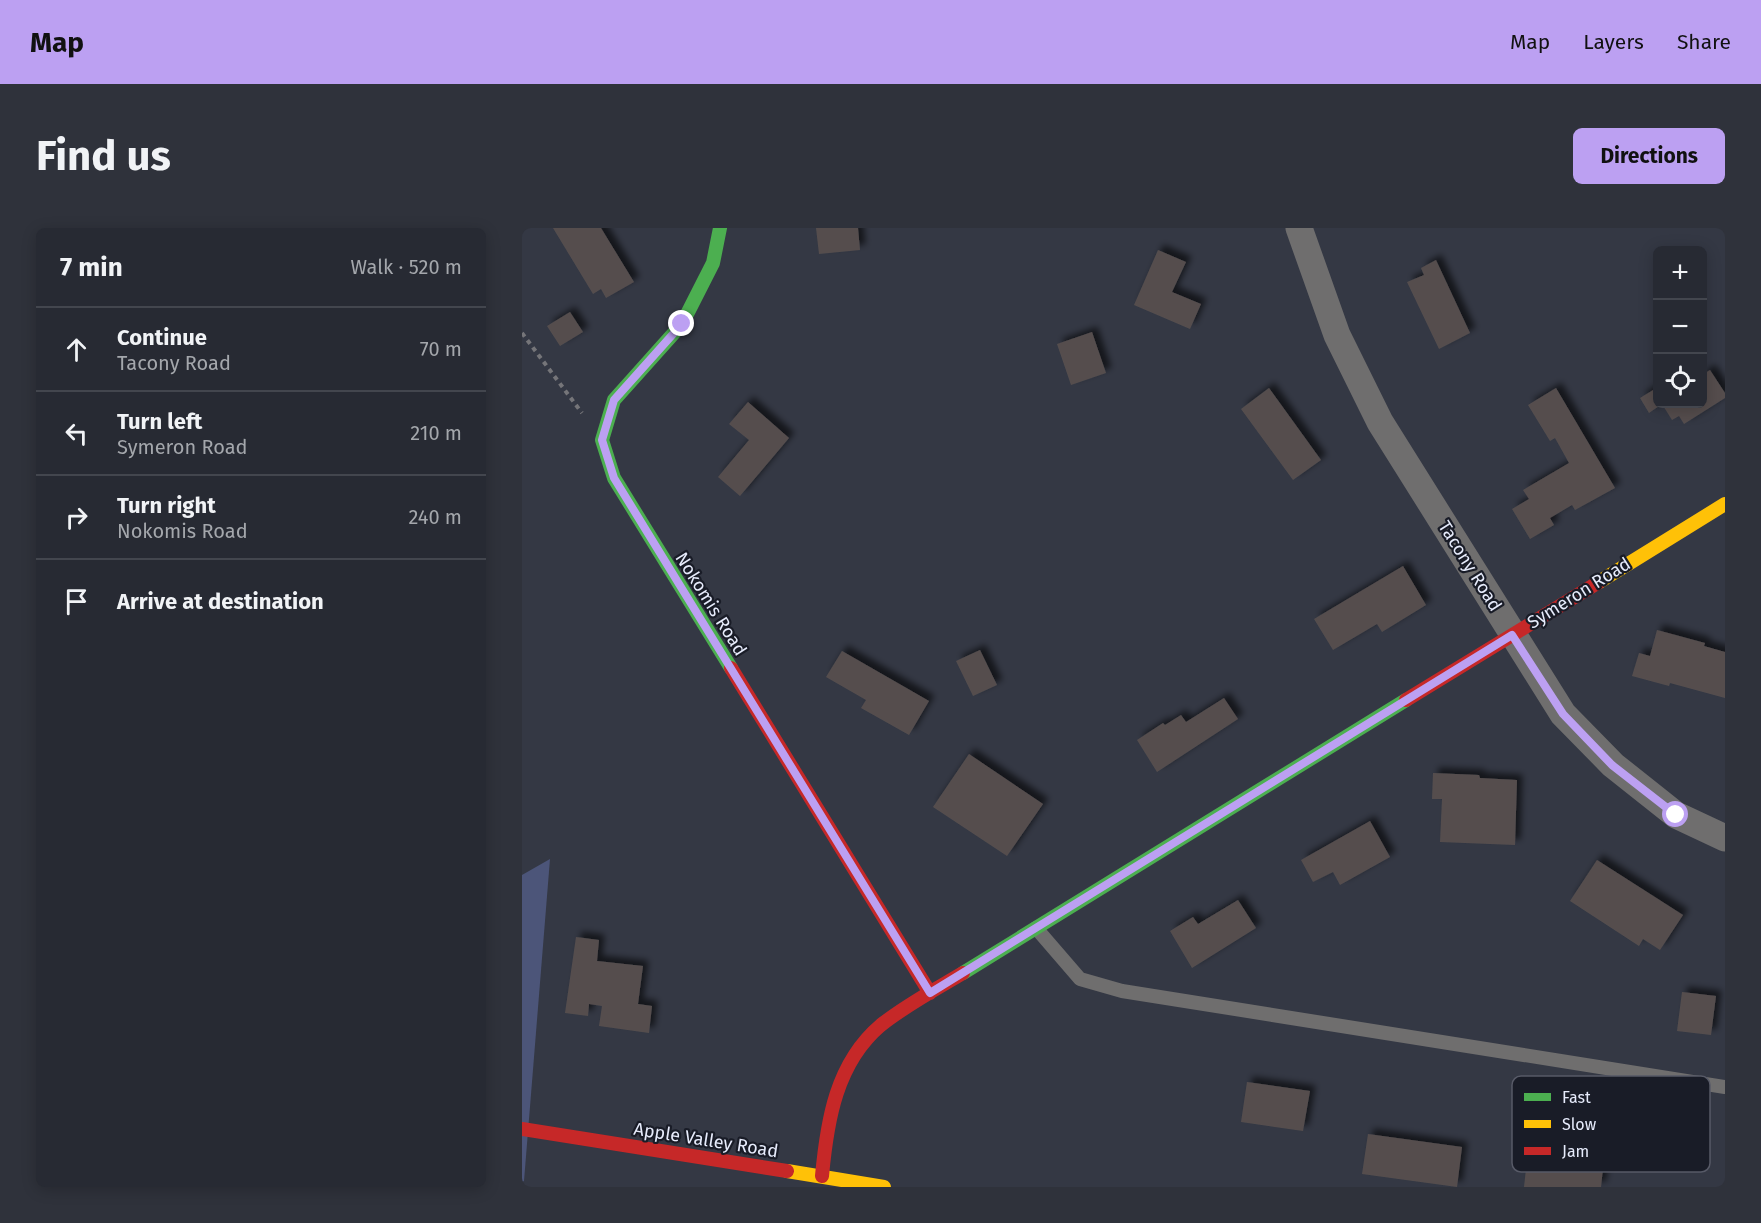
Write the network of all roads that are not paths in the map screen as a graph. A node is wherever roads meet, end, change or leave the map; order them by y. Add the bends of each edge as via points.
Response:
1 (720, 228) edge
2 (1299, 228) edge
3 (1725, 504) edge
4 (1512, 635) junction
5 (1725, 838) edge
6 (1036, 928) junction
7 (930, 993) junction
8 (1655, 1076) edge
9 (1710, 1085) edge
10 (1725, 1087) edge
11 (522, 1129) edge
12 (821, 1182) edge
13 (884, 1187) edge

1 - 7 street, Nokomis Road via 713,263 682,324 614,400 602,440 614,478
2 - 4 street, Tacony Road via 1337,335 1380,422
3 - 4 street, Symeron Road
4 - 5 street, Tacony Road via 1563,714 1612,765 1676,815
4 - 6 street, Symeron Road
6 - 7 street, Symeron Road
6 - 8 lane via 1080,979 1122,992
7 - 12 street, Symeron Road via 886,1022 853,1057 831,1107
9 - 10 lane
11 - 12 street, Apple Valley Road
12 - 13 street, Apple Valley Road

